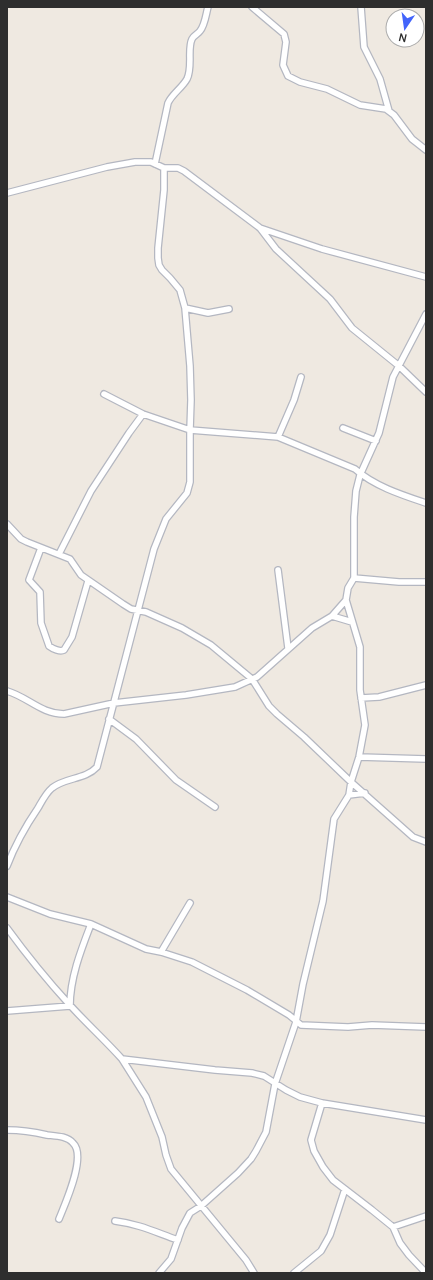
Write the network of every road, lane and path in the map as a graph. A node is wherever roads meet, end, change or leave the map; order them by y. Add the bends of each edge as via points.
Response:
1 (208, 7) edge
2 (252, 7) edge
3 (361, 7) edge
4 (389, 110) junction
5 (426, 150) edge
6 (155, 164) junction
7 (164, 168) junction
8 (7, 192) edge
9 (260, 228) junction
10 (426, 277) edge
11 (185, 308) junction
12 (228, 308) dead end
13 (426, 314) edge
14 (399, 366) junction
15 (301, 377) dead end
16 (426, 392) edge
17 (104, 394) dead end
18 (143, 414) junction
19 (343, 428) dead end
20 (190, 430) junction
21 (278, 437) junction
22 (376, 441) junction
23 (360, 475) junction
24 (426, 503) edge
25 (7, 524) edge
26 (41, 548) junction
27 (59, 554) junction
28 (278, 570) dead end
29 (354, 578) junction
30 (88, 581) junction
31 (426, 582) edge
32 (346, 600) junction
33 (138, 610) junction
34 (332, 616) junction
35 (352, 622) junction
36 (288, 648) junction
37 (252, 679) junction
38 (426, 685) edge
39 (7, 691) edge
40 (361, 698) junction
41 (114, 703) junction
42 (109, 719) junction
43 (359, 757) junction
44 (426, 759) edge
45 (351, 782) junction
46 (365, 793) junction
47 (349, 796) junction
48 (215, 807) dead end
49 (426, 842) edge
50 (7, 866) edge
51 (7, 897) edge
52 (190, 903) dead end
53 (91, 924) junction
54 (7, 928) edge
55 (161, 952) junction
56 (70, 1006) junction
57 (7, 1011) edge
58 (296, 1022) junction
59 (426, 1027) edge
60 (122, 1059) junction
61 (275, 1084) junction
62 (322, 1103) junction
63 (426, 1120) edge
64 (7, 1130) edge
65 (345, 1189) junction
66 (201, 1206) junction
67 (426, 1216) edge
68 (59, 1220) dead end
69 (115, 1221) dead end
70 (393, 1227) junction
71 (178, 1240) junction
72 (159, 1273) edge
73 (254, 1273) edge
74 (294, 1273) edge
75 (426, 1273) edge

1 - 6 street via 202,28 192,39 186,80 168,103
2 - 4 street via 284,34 286,42 283,65 288,76 326,89 360,105
3 - 4 street via 364,47 380,79
4 - 5 street via 412,139
6 - 7 street
6 - 8 street via 135,162
7 - 9 street via 178,168 194,177
7 - 11 street via 159,266 180,290
9 - 10 street via 322,249
9 - 14 street via 276,249 330,299 352,328
11 - 12 street via 208,313
11 - 20 street via 191,400
13 - 14 street
14 - 16 street
14 - 22 street via 391,382
15 - 21 street
17 - 18 street
18 - 20 street
18 - 27 street via 91,491
19 - 22 street
20 - 21 street
20 - 33 street via 189,488 166,519 154,549
21 - 23 street via 355,469
22 - 23 street
23 - 24 street via 398,494
23 - 29 street via 354,503
25 - 26 street via 20,539
26 - 27 street
26 - 30 street via 29,580 40,592 42,626 52,648 62,651 70,641
27 - 30 street via 70,558
28 - 36 street
29 - 31 street
29 - 32 street via 348,588
30 - 33 street via 131,609
32 - 34 street
32 - 35 street
33 - 37 street via 195,635
33 - 41 street
34 - 35 street
34 - 36 street via 312,628
35 - 40 street via 360,647
36 - 37 street
37 - 41 street via 235,687
37 - 45 street via 269,706
38 - 40 street via 379,697
39 - 41 street via 56,714
40 - 43 street via 365,725
41 - 42 street
42 - 48 street via 136,739 176,780
42 - 50 street via 97,766 86,776 52,788 23,830
43 - 44 street
43 - 45 street
45 - 46 street
45 - 47 street
46 - 47 street
46 - 49 street via 413,837
47 - 58 street via 334,819 323,901
51 - 53 street via 50,914
52 - 55 street
53 - 55 street via 138,946
53 - 56 street via 73,979
54 - 56 street
55 - 58 street via 192,962 247,990 289,1015
56 - 57 street
56 - 60 street
58 - 59 street via 310,1026
58 - 61 street
60 - 61 street via 252,1073 264,1076
60 - 66 street via 146,1097 171,1169
61 - 62 street via 300,1097
61 - 66 street via 266,1132 256,1151 238,1173
62 - 63 street
62 - 65 street via 311,1140 312,1145 333,1180
64 - 68 street via 64,1138 74,1143 78,1152 78,1164
65 - 70 street
65 - 74 street via 333,1227 321,1251
66 - 71 street via 190,1213
66 - 73 street
67 - 70 street
69 - 71 street via 145,1227
70 - 75 street via 400,1243
71 - 72 street via 171,1259

